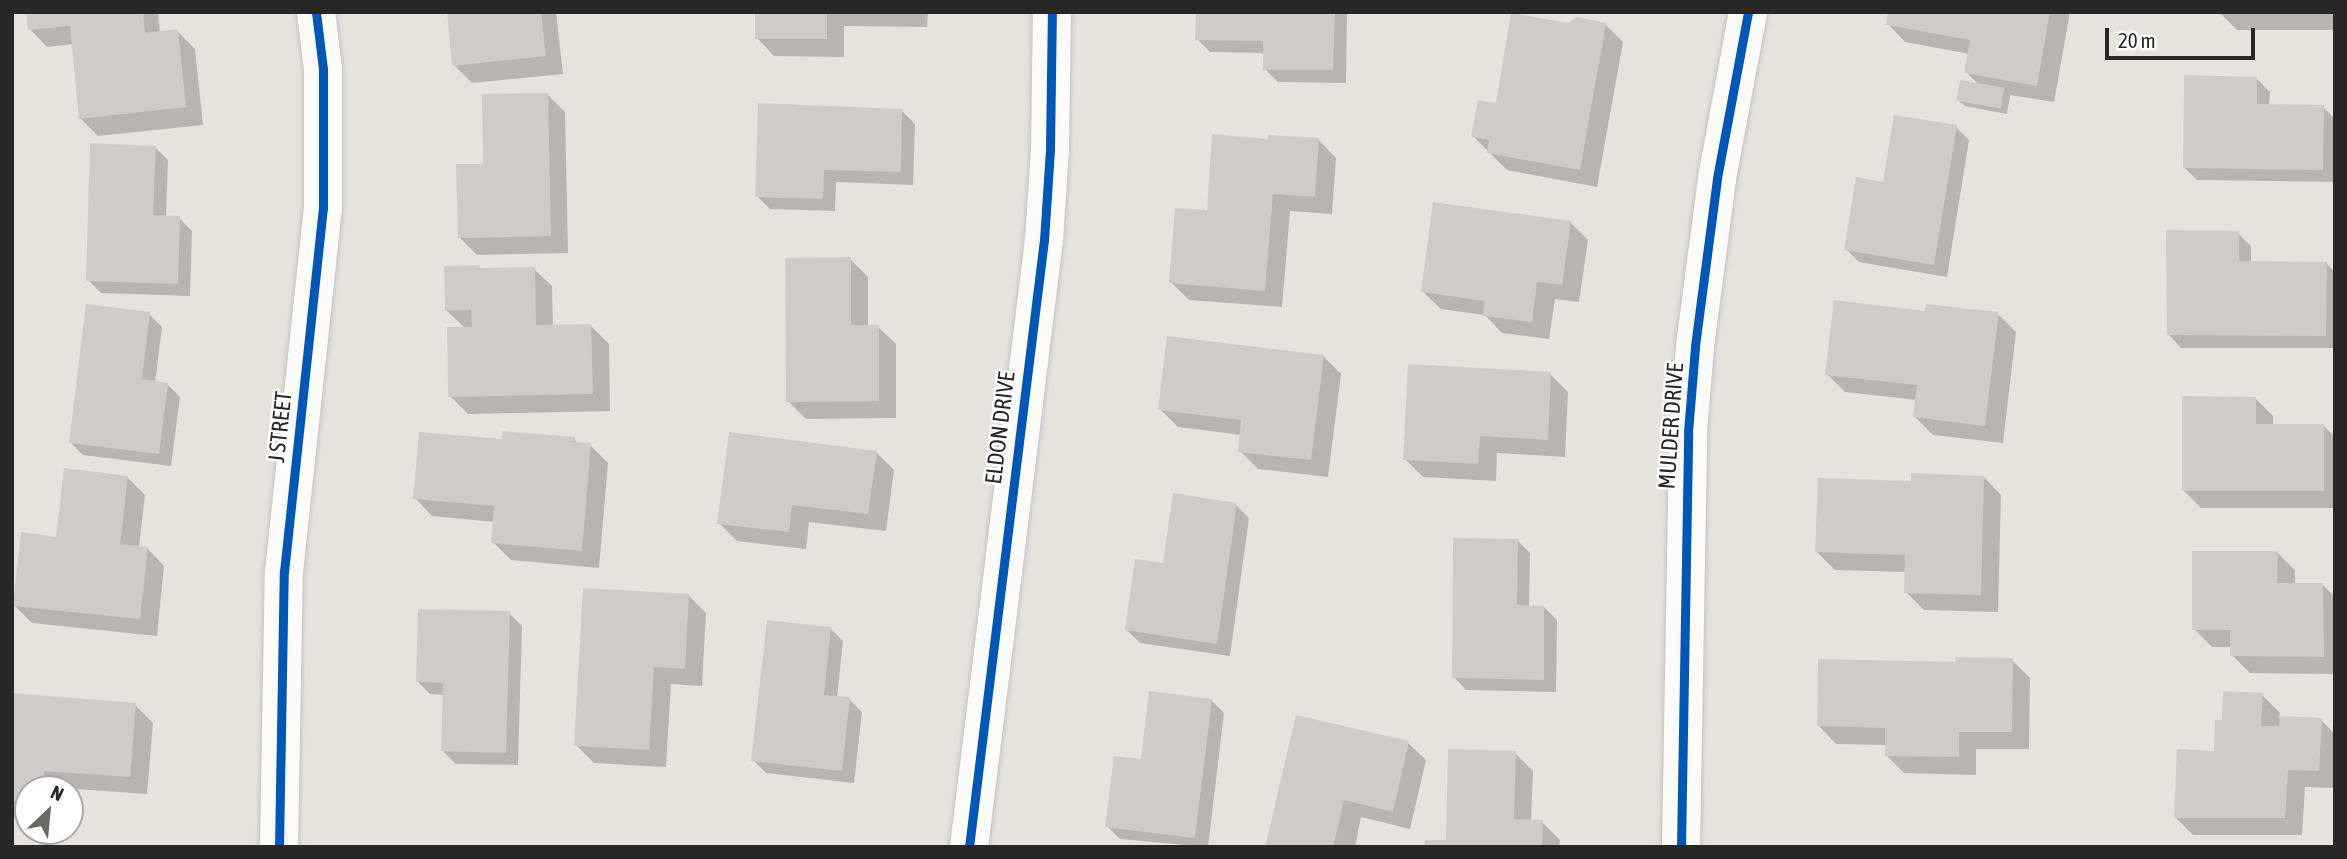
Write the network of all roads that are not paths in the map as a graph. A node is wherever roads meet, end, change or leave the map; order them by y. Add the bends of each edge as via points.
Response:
1 (316, 12) edge
2 (1052, 12) edge
3 (1748, 12) edge
4 (279, 847) edge
5 (969, 847) edge
6 (1681, 847) edge

1 - 4 street, J STREET via 323,69 323,208 284,572
2 - 5 street, ELDON DRIVE via 1044,240
3 - 6 street, MULDER DRIVE via 1717,178 1691,395 1684,517

